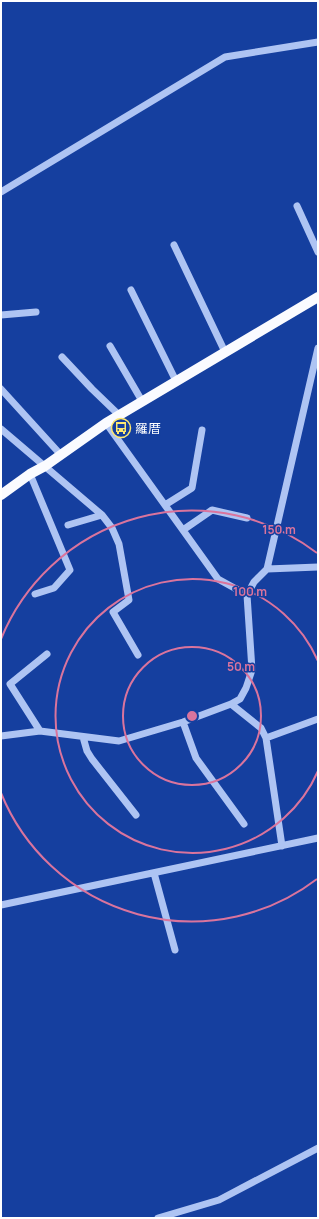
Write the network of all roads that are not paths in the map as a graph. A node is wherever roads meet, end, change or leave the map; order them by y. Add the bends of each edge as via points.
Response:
1 (318, 42) edge
2 (1, 192) edge
3 (296, 206) dead end
4 (174, 245) dead end
5 (318, 252) edge
6 (131, 290) dead end
7 (318, 297) edge
8 (36, 312) dead end
9 (1, 315) edge
10 (110, 346) dead end
11 (318, 348) edge
12 (225, 352) junction
13 (62, 357) dead end
14 (176, 381) junction
15 (1, 388) edge
16 (142, 401) junction
17 (119, 415) junction
18 (106, 422) junction
19 (1, 429) edge
20 (202, 430) dead end
21 (61, 455) junction
22 (45, 466) junction
23 (30, 474) junction
24 (1, 495) edge
25 (165, 505) junction
26 (102, 514) junction
27 (247, 518) dead end
28 (68, 525) dead end
29 (183, 530) junction
30 (318, 567) edge
31 (267, 569) junction
32 (35, 594) dead end
33 (247, 595) junction
34 (46, 654) dead end
35 (138, 655) dead end
36 (231, 704) junction
37 (318, 719) edge
38 (183, 722) junction
39 (40, 731) junction
40 (1, 736) edge
41 (83, 737) junction
42 (266, 738) junction
43 (136, 815) dead end
44 (244, 824) dead end
45 (318, 838) edge
46 (282, 846) junction
47 (154, 872) junction
48 (1, 905) edge
49 (175, 950) dead end
50 (318, 1148) edge
51 (160, 1218) edge

1 - 2 street via 225,57
3 - 5 street
4 - 12 street
6 - 14 street
7 - 12 main road
8 - 9 street
10 - 16 street
11 - 31 street
12 - 14 main road
13 - 17 street
14 - 16 main road
15 - 21 street
16 - 17 main road
17 - 18 main road
18 - 21 main road
18 - 25 street
19 - 22 street
20 - 25 street via 192,488
21 - 22 main road
22 - 23 main road
22 - 26 street
23 - 24 main road
23 - 32 street via 70,570 54,588
25 - 29 street
26 - 28 street
26 - 35 street via 112,528 118,544 129,600 113,612
27 - 29 street via 212,510
29 - 33 street via 218,579
30 - 31 street
31 - 33 street via 254,582
33 - 36 street via 252,670 240,699
34 - 39 street via 10,684
36 - 38 street
36 - 42 street via 261,728
37 - 42 street
38 - 41 street via 120,741
38 - 44 street via 196,758
39 - 40 street
39 - 41 street
41 - 43 street via 92,759
42 - 46 street
45 - 46 street
46 - 47 street
47 - 48 street
47 - 49 street
50 - 51 street via 219,1200

